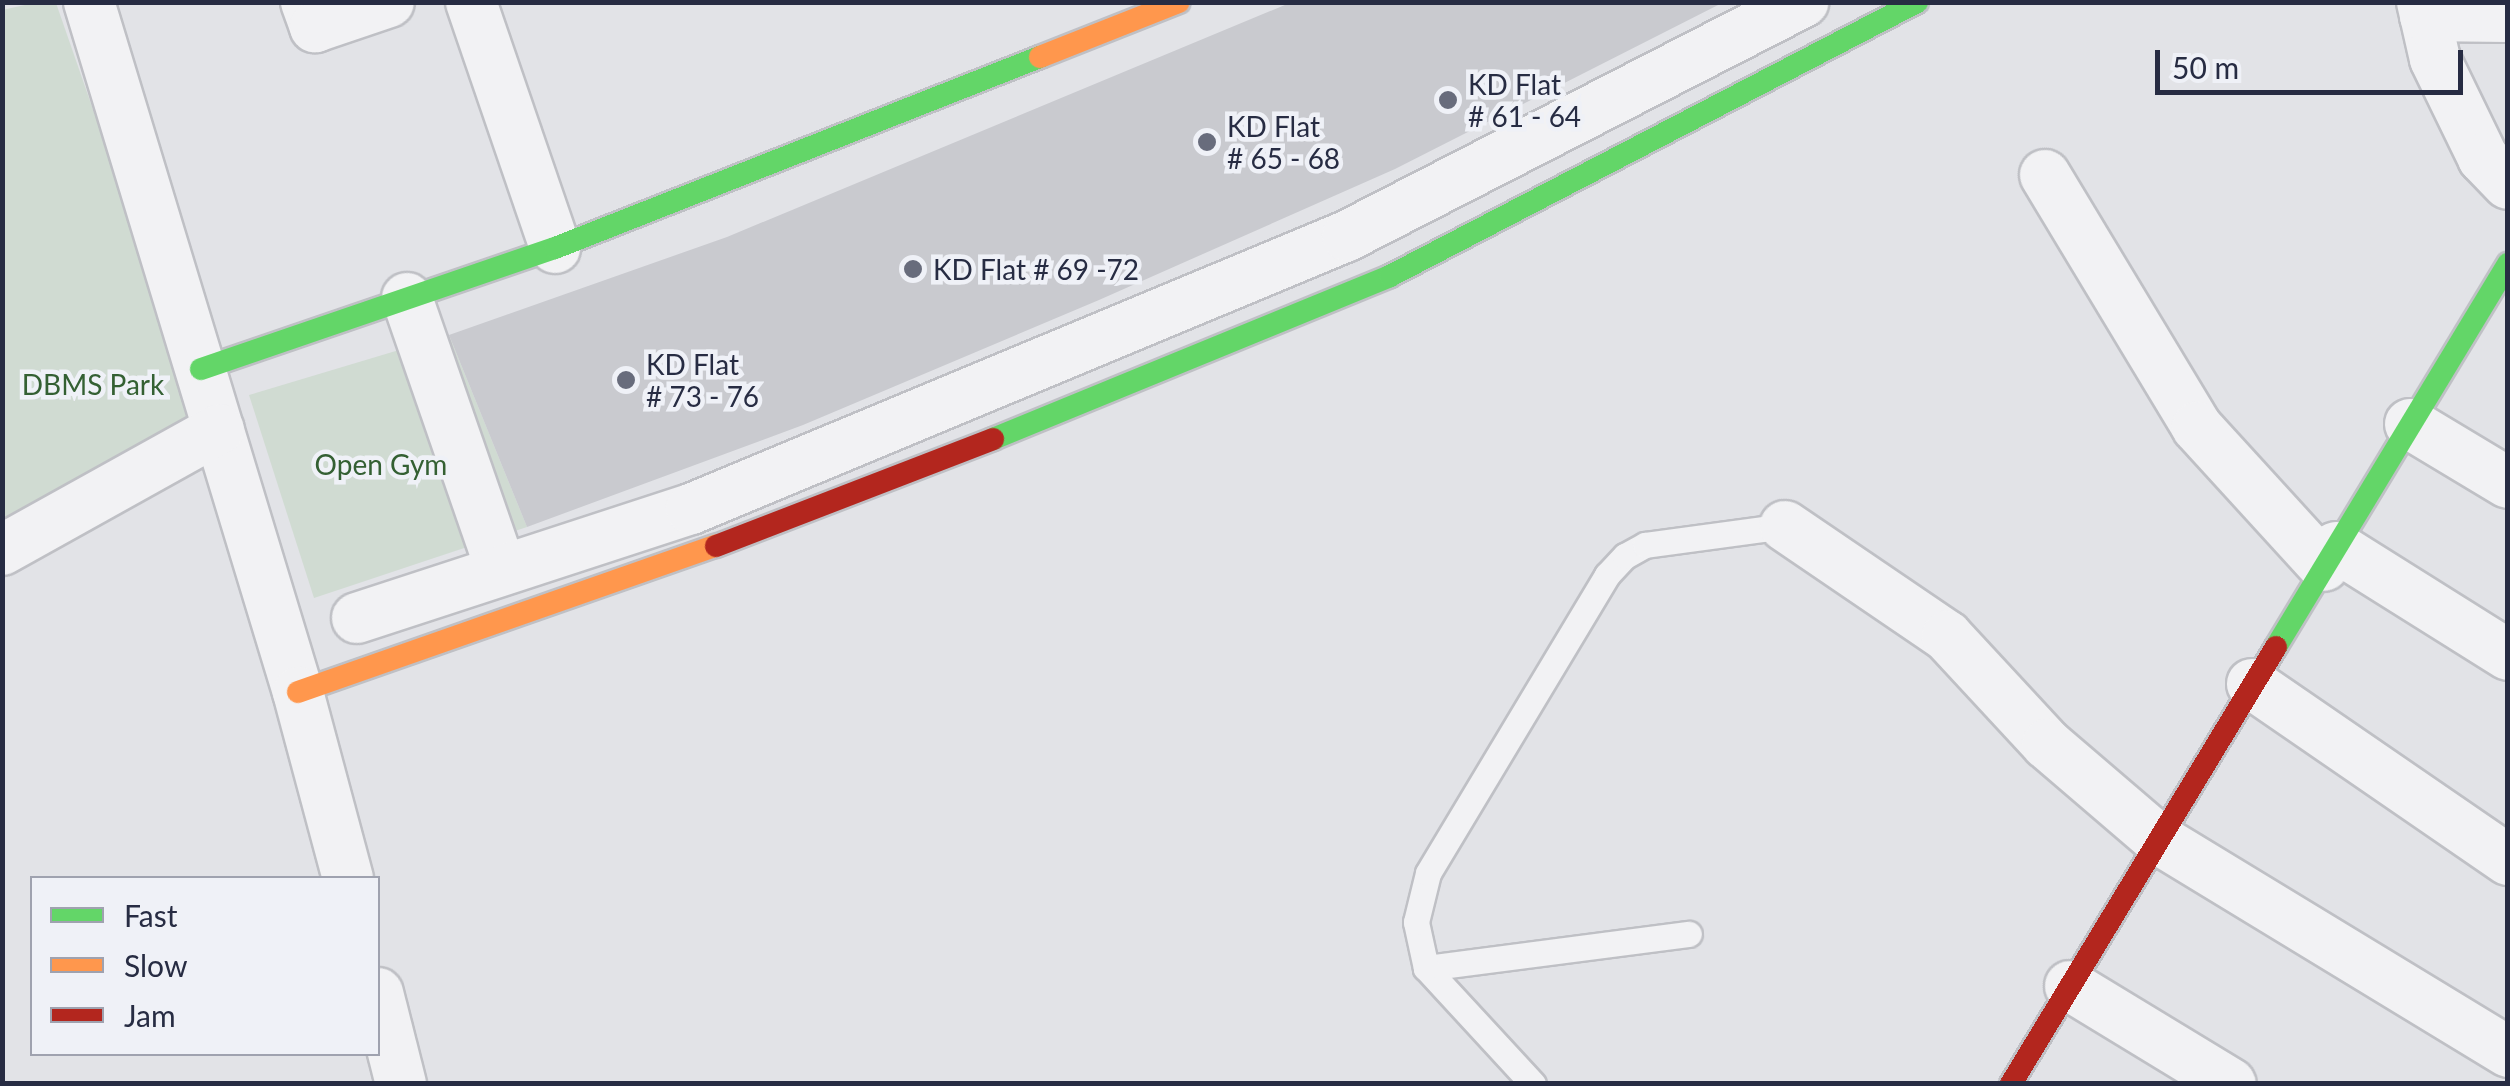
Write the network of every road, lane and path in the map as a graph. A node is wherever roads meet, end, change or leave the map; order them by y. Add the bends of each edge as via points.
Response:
1 (89, 2) edge
2 (306, 2) edge
3 (389, 2) edge
4 (471, 2) edge
5 (1179, 2) edge
6 (1803, 2) edge
7 (1917, 2) edge
8 (2424, 10) edge
9 (2508, 17) edge
10 (2045, 175) dead end
11 (2508, 184) edge
12 (554, 248) junction
13 (2508, 264) edge
14 (407, 298) junction
15 (201, 369) junction
16 (2410, 424) junction
17 (219, 429) junction
18 (2508, 483) edge
19 (1784, 526) joint
20 (2, 550) edge
21 (2330, 556) junction
22 (501, 570) junction
23 (357, 618) dead end
24 (2508, 655) edge
25 (2252, 684) junction
26 (298, 692) junction
27 (2158, 840) junction
28 (2508, 860) edge
29 (347, 876) edge
30 (1689, 934) dead end
31 (1426, 968) junction
32 (2070, 986) junction
33 (380, 1002) edge
34 (2508, 1052) edge
35 (400, 1084) edge
36 (1534, 1084) edge
37 (2010, 1084) edge
38 (2231, 1084) edge

1 - 15 street
2 - 3 street via 314,26
4 - 12 street
5 - 12 street
6 - 22 street via 1348,236 691,509
7 - 26 street via 1390,276 824,508
8 - 9 street
8 - 11 street via 2435,58 2483,158
10 - 21 street via 2197,427
12 - 14 street
13 - 16 street
14 - 15 street
14 - 22 street
15 - 17 street
16 - 18 street
16 - 21 street
17 - 20 street
17 - 26 street
19 - 27 street via 1947,636 2047,744
19 - 31 lane via 1646,544 1607,575 1428,873 1416,922
21 - 24 street
21 - 25 street
22 - 23 street
25 - 27 street
25 - 28 street
26 - 29 street
27 - 32 street
27 - 34 street
30 - 31 lane
31 - 36 lane
32 - 37 street
32 - 38 street
33 - 35 street

